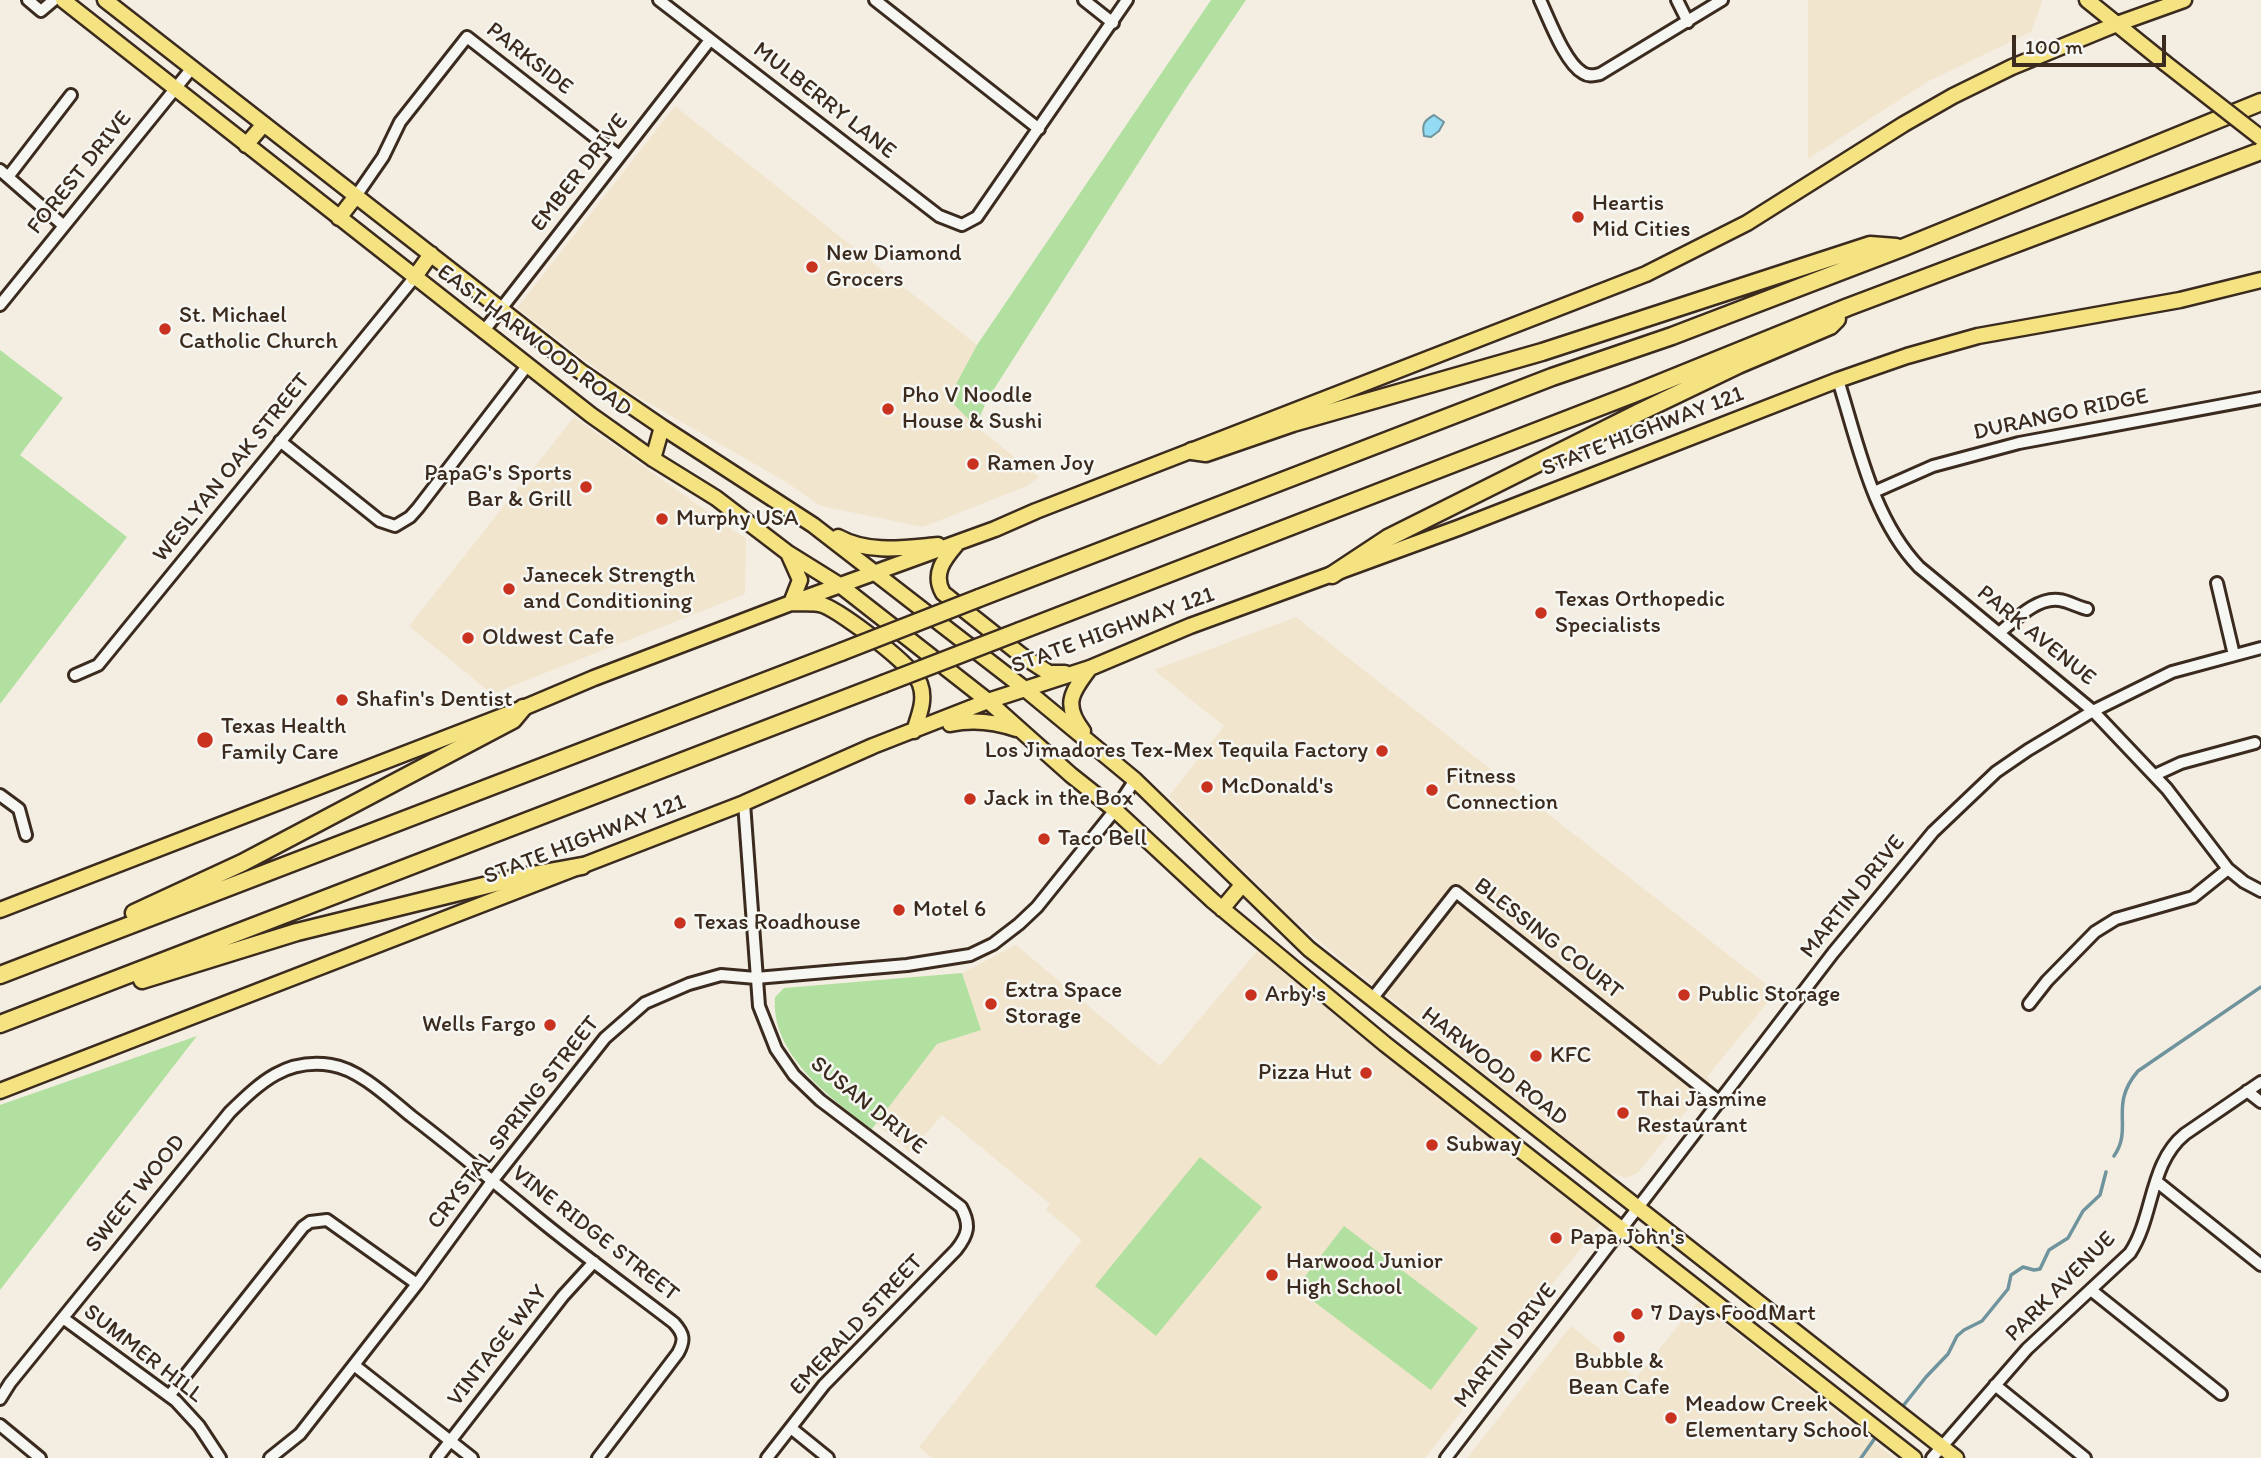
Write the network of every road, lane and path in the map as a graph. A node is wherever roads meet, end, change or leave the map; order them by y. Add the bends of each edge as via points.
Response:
1 (28, 0) edge
2 (54, 0) edge
3 (63, 0) edge
4 (105, 0) edge
5 (659, 0) edge
6 (875, 0) edge
7 (1084, 0) edge
8 (1127, 0) edge
9 (1540, 0) edge
10 (1677, 0) edge
11 (1722, 0) edge
12 (2087, 0) edge
13 (2184, 0) edge
14 (1688, 22) junction
15 (1113, 23) junction
16 (2117, 24) junction
17 (710, 40) junction
18 (192, 68) junction
19 (175, 89) junction
20 (71, 95) dead end
21 (2261, 102) edge
22 (264, 124) junction
23 (1039, 129) junction
24 (2261, 138) edge
25 (246, 145) junction
26 (2261, 151) edge
27 (620, 156) junction
28 (4, 174) edge
29 (356, 196) junction
30 (339, 218) junction
31 (64, 226) junction
32 (1902, 248) junction
33 (431, 254) junction
34 (414, 278) junction
35 (2261, 280) edge
36 (0, 305) edge
37 (1848, 307) junction
38 (501, 309) junction
39 (483, 332) junction
40 (527, 366) junction
41 (1838, 380) junction
42 (2261, 398) edge
43 (662, 427) junction
44 (280, 441) junction
45 (1192, 451) junction
46 (653, 459) junction
47 (1874, 492) junction
48 (813, 525) junction
49 (957, 544) junction
50 (788, 553) junction
51 (876, 574) junction
52 (1332, 575) junction
53 (2217, 583) dead end
54 (841, 586) junction
55 (791, 603) junction
56 (2087, 609) dead end
57 (1999, 633) junction
58 (2261, 648) edge
59 (2234, 654) junction
60 (1090, 668) junction
61 (75, 675) dead end
62 (1025, 689) junction
63 (988, 701) junction
64 (523, 708) junction
65 (2094, 711) junction
66 (1019, 730) junction
67 (914, 731) junction
68 (2255, 743) dead end
69 (1096, 747) junction
70 (2155, 775) junction
71 (1135, 780) junction
72 (0, 795) edge
73 (744, 803) junction
74 (1115, 810) junction
75 (26, 835) dead end
76 (582, 866) junction
77 (2228, 869) junction
78 (1242, 886) junction
79 (2261, 891) edge
80 (1222, 909) junction
81 (0, 910) edge
82 (86, 941) junction
83 (0, 975) edge
84 (756, 978) junction
85 (88, 990) junction
86 (1372, 999) junction
87 (2029, 1004) dead end
88 (1356, 1019) junction
89 (0, 1024) edge
90 (337, 1067) joint
91 (2261, 1082) edge
92 (0, 1091) edge
93 (2247, 1091) junction
94 (1500, 1100) junction
95 (1720, 1102) junction
96 (2261, 1102) edge
97 (1479, 1116) junction
98 (493, 1180) junction
99 (2157, 1181) junction
100 (1638, 1209) junction
101 (967, 1218) joint
102 (1622, 1229) junction
103 (594, 1262) junction
104 (2261, 1265) edge
105 (417, 1284) junction
106 (2091, 1290) junction
107 (1745, 1293) junction
108 (1729, 1313) junction
109 (63, 1318) junction
110 (354, 1365) junction
111 (1996, 1385) junction
112 (2221, 1394) dead end
113 (169, 1396) junction
114 (0, 1399) edge
115 (0, 1425) edge
116 (790, 1428) junction
117 (450, 1441) junction
118 (1936, 1452) edge
119 (40, 1458) edge
120 (220, 1458) edge
121 (270, 1458) edge
122 (437, 1458) edge
123 (472, 1458) edge
124 (598, 1458) edge
125 (767, 1458) edge
126 (828, 1458) edge
127 (1446, 1458) edge
128 (1914, 1458) edge
129 (1956, 1458) edge
130 (2085, 1458) edge

1 - 2 street via 41,11
3 - 19 main road, EAST HARWOOD ROAD
4 - 18 main road, EAST HARWOOD ROAD
5 - 17 street, MULBERRY LANE
6 - 23 street
7 - 15 street
8 - 15 street
9 - 14 street via 1568,57 1591,76
10 - 14 street
11 - 14 street
12 - 16 main road
13 - 16 main road
15 - 23 street
16 - 24 main road, bridge
16 - 45 main road via 1953,96 1747,223 1646,274
17 - 23 street, MULBERRY LANE via 939,216 962,226 977,217
17 - 27 street, EMBER DRIVE
18 - 19 street, FOREST DRIVE
18 - 22 main road, EAST HARWOOD ROAD
19 - 25 main road, EAST HARWOOD ROAD
19 - 31 street, FOREST DRIVE
20 - 28 street
21 - 32 highway
22 - 25 main road
22 - 29 main road, EAST HARWOOD ROAD
25 - 30 main road, EAST HARWOOD ROAD
26 - 37 highway
27 - 29 street, PARKSIDE via 467,37 400,122
27 - 38 street, EMBER DRIVE
28 - 31 street
29 - 30 main road
29 - 33 main road, EAST HARWOOD ROAD
30 - 34 main road, EAST HARWOOD ROAD
31 - 36 street, FOREST DRIVE
32 - 45 highway via 1870,245 1542,352 1293,423 1206,453
32 - 82 highway, bridge via 1552,377
33 - 34 main road
33 - 38 main road, EAST HARWOOD ROAD
34 - 39 main road, EAST HARWOOD ROAD
34 - 44 street, WESLYAN OAK STREET
35 - 41 main road, STATE HIGHWAY 121 via 2180,300 1978,336
37 - 52 highway via 1830,326 1738,365 1388,538
37 - 85 highway, bridge
38 - 39 street, EMBER DRIVE
38 - 43 main road, EAST HARWOOD ROAD
39 - 40 main road, EAST HARWOOD ROAD
40 - 44 street via 418,508 395,526 380,521
40 - 46 main road, EAST HARWOOD ROAD
41 - 47 street, PARK AVENUE
41 - 52 main road, STATE HIGHWAY 121
42 - 47 street, DURANGO RIDGE via 2019,443 1933,466
43 - 46 main road
43 - 48 main road, EAST HARWOOD ROAD
44 - 61 street, WESLYAN OAK STREET via 98,665
45 - 49 main road
46 - 50 main road, EAST HARWOOD ROAD via 716,498
47 - 57 street, PARK AVENUE via 1901,549
48 - 49 main road via 850,544 879,549
48 - 51 main road, EAST HARWOOD ROAD
49 - 51 main road
49 - 60 main road via 938,574 943,593 1049,673
50 - 54 main road, EAST HARWOOD ROAD
50 - 55 main road via 800,580
51 - 54 main road
51 - 62 main road, EAST HARWOOD ROAD
52 - 60 main road, STATE HIGHWAY 121
53 - 59 street
54 - 55 main road
54 - 63 main road, EAST HARWOOD ROAD
55 - 64 main road
55 - 67 main road via 822,605 903,661 919,681 923,697
56 - 57 street via 2063,600 2044,603
57 - 65 street, PARK AVENUE
58 - 59 street, MARTIN DRIVE
59 - 65 street, MARTIN DRIVE via 2172,672
60 - 62 main road, STATE HIGHWAY 121
60 - 69 main road via 1074,690 1071,705 1074,719
62 - 63 main road, STATE HIGHWAY 121
62 - 69 main road, HARWOOD ROAD
63 - 66 main road, HARWOOD ROAD
63 - 67 main road, STATE HIGHWAY 121
64 - 81 main road
64 - 82 highway via 513,720 242,863 120,919
65 - 70 street, PARK AVENUE
65 - 95 street, MARTIN DRIVE via 1996,772 1933,832
66 - 67 main road via 969,720
66 - 74 main road, HARWOOD ROAD
67 - 73 main road, STATE HIGHWAY 121
68 - 70 street via 2181,763
69 - 71 main road, HARWOOD ROAD
70 - 77 street, PARK AVENUE
71 - 74 street, CRYSTAL SPRING STREET
71 - 78 main road, HARWOOD ROAD
72 - 75 street via 19,809
73 - 76 main road, STATE HIGHWAY 121
73 - 84 street, SUSAN DRIVE
74 - 80 main road, HARWOOD ROAD
74 - 84 street, CRYSTAL SPRING STREET via 1019,925 970,955
76 - 85 highway via 297,932 127,985
76 - 92 main road, STATE HIGHWAY 121
77 - 79 street, PARK AVENUE
77 - 87 street via 2193,897 2116,919 2095,932
78 - 80 main road
78 - 86 main road, HARWOOD ROAD via 1309,949
80 - 88 main road, HARWOOD ROAD
82 - 83 highway
84 - 98 street, CRYSTAL SPRING STREET via 720,975 645,1003 605,1038
84 - 101 street, SUSAN DRIVE via 768,1030 794,1075 961,1207
85 - 89 highway
86 - 88 main road
86 - 94 main road, HARWOOD ROAD
86 - 95 street, BLESSING COURT via 1456,892
88 - 97 main road, HARWOOD ROAD
90 - 98 street, VINE RIDGE STREET via 363,1078
90 - 109 street, SWEET WOOD via 278,1071 255,1088 183,1167
91 - 93 street, PARK AVENUE
93 - 96 street
93 - 99 street, PARK AVENUE via 2179,1138
94 - 97 main road
94 - 100 main road, HARWOOD ROAD
95 - 100 street, MARTIN DRIVE
97 - 102 main road, HARWOOD ROAD
98 - 103 street, VINE RIDGE STREET
98 - 105 street, CRYSTAL SPRING STREET
99 - 104 street
99 - 106 street, PARK AVENUE via 2134,1246
100 - 102 street, MARTIN DRIVE
100 - 107 main road, HARWOOD ROAD
101 - 116 street, EMERALD STREET via 968,1230 956,1250 824,1385
102 - 108 main road, HARWOOD ROAD
102 - 127 street, MARTIN DRIVE
103 - 117 street, VINTAGE WAY
103 - 124 street, VINE RIDGE STREET via 674,1322 684,1342
105 - 110 street, CRYSTAL SPRING STREET
105 - 113 street via 327,1220 310,1222
106 - 111 street, PARK AVENUE via 2038,1338
106 - 112 street
107 - 108 main road
107 - 118 main road, HARWOOD ROAD
108 - 128 main road, HARWOOD ROAD
109 - 113 street, SUMMER HILL
109 - 114 street, SWEET WOOD
110 - 117 street
110 - 121 street, CRYSTAL SPRING STREET via 300,1434
111 - 118 street, PARK AVENUE
111 - 130 street
113 - 120 street, SUMMER HILL via 199,1426
115 - 119 street
116 - 125 street, EMERALD STREET
116 - 126 street
117 - 122 street, VINTAGE WAY
117 - 123 street
118 - 129 main road, HARWOOD ROAD

